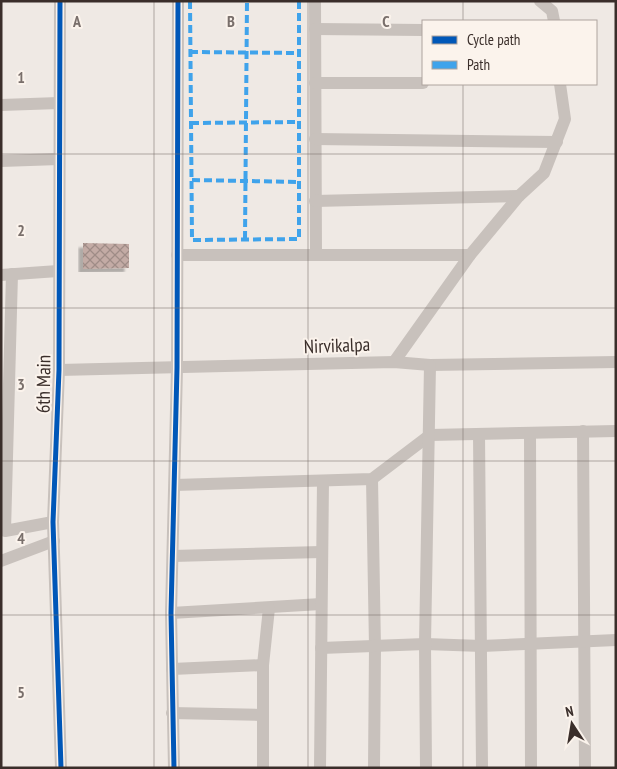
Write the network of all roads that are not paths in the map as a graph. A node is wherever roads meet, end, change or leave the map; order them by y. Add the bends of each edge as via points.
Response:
1 (60, 1) edge
2 (178, 1) edge
3 (315, 1) edge
4 (540, 1) edge
5 (554, 20) edge
6 (315, 29) junction
7 (422, 30) edge
8 (315, 83) junction
9 (422, 83) edge
10 (560, 85) edge
11 (59, 103) junction
12 (1, 106) edge
13 (316, 139) junction
14 (557, 142) junction
15 (58, 159) junction
16 (1, 161) edge
17 (519, 196) junction
18 (316, 201) junction
19 (177, 255) junction
20 (316, 255) junction
21 (470, 255) junction
22 (58, 271) junction
23 (7, 275) edge
24 (394, 362) junction
25 (616, 362) edge
26 (430, 364) junction
27 (177, 368) junction
28 (59, 370) junction
29 (584, 431) junction
30 (616, 431) edge
31 (530, 433) junction
32 (479, 434) junction
33 (430, 435) junction
34 (372, 479) junction
35 (323, 481) junction
36 (175, 485) junction
37 (52, 522) junction
38 (54, 541) junction
39 (321, 552) junction
40 (173, 556) junction
41 (1, 561) edge
42 (321, 604) junction
43 (268, 608) junction
44 (172, 613) junction
45 (616, 640) edge
46 (584, 641) junction
47 (531, 643) junction
48 (425, 644) junction
49 (482, 646) junction
50 (375, 647) junction
51 (321, 648) junction
52 (263, 665) junction
53 (172, 669) junction
54 (172, 713) junction
55 (263, 715) junction
56 (61, 768) edge
57 (174, 768) edge
58 (263, 768) edge
59 (320, 768) edge
60 (374, 768) edge
61 (426, 768) edge
62 (482, 768) edge
63 (531, 768) edge
64 (584, 768) edge

1 - 11 street, 6th Main
2 - 19 street
3 - 6 street
4 - 5 street via 552,11
6 - 7 street
6 - 8 street
8 - 9 street
8 - 13 street
10 - 14 street via 564,119
11 - 12 street
11 - 15 street, 6th Main
13 - 14 street
13 - 18 street
14 - 17 street via 544,173
15 - 16 street
15 - 22 street, 6th Main
17 - 18 street
17 - 21 street
18 - 20 street
19 - 20 street
19 - 27 street
20 - 21 street
21 - 24 street
22 - 23 street
22 - 28 street, 6th Main
23 - 37 street via 5,531
24 - 26 street, Nirvikalpa
24 - 27 street, Nirvikalpa
25 - 26 street, Nirvikalpa
26 - 33 street
27 - 28 street, Nirvikalpa
27 - 36 street
28 - 37 street, 6th Main
29 - 30 street
29 - 31 street
29 - 46 street
31 - 32 street
31 - 47 street
32 - 33 street
32 - 49 street
33 - 34 street
33 - 48 street
34 - 35 street
34 - 50 street
35 - 36 street
35 - 39 street
36 - 40 street
37 - 38 street, 6th Main
38 - 41 street
38 - 56 street, 6th Main
39 - 40 street
39 - 42 street
40 - 44 street
42 - 43 street
42 - 51 street
43 - 44 street
43 - 52 street
44 - 53 street
45 - 46 street
46 - 47 street
46 - 64 street
47 - 49 street
47 - 63 street
48 - 49 street
48 - 50 street
48 - 61 street
49 - 62 street
50 - 51 street
50 - 60 street
51 - 59 street
52 - 53 street
52 - 55 street
53 - 54 street
54 - 55 street
54 - 57 street
55 - 58 street

